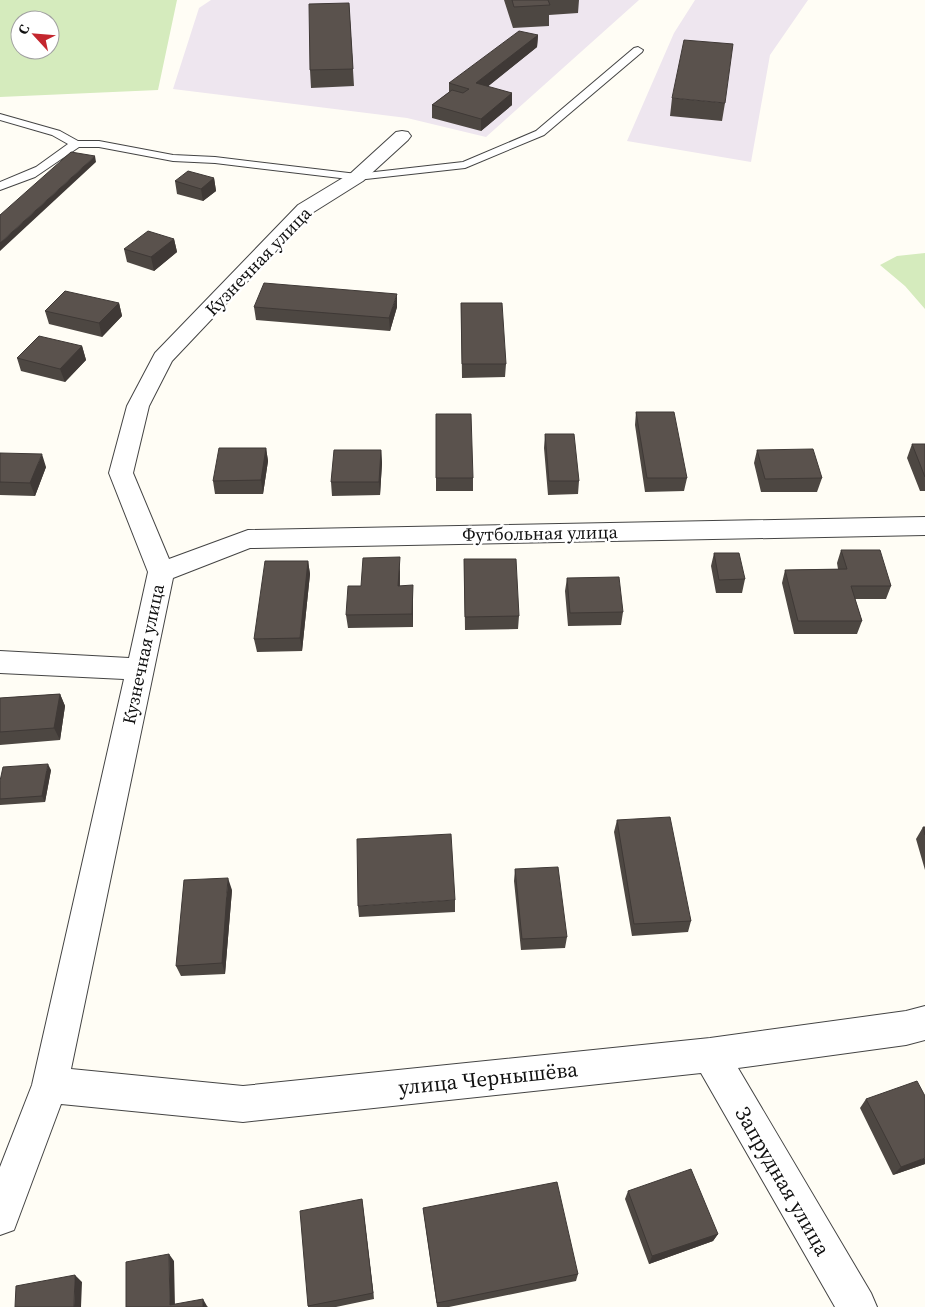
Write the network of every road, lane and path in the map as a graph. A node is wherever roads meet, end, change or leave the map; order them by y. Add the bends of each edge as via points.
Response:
1 (638, 50) dead end
2 (0, 117) edge
3 (402, 136) dead end
4 (76, 144) junction
5 (357, 177) junction
6 (0, 186) edge
7 (925, 526) edge
8 (161, 572) junction
9 (0, 662) edge
10 (140, 669) junction
11 (925, 1023) edge
12 (710, 1054) junction
13 (50, 1085) junction
14 (0, 1216) edge
15 (857, 1307) edge

1 - 5 lane via 540,133 465,165
2 - 4 lane via 56,133
3 - 5 street, Кузнечная улица
4 - 5 lane via 99,144 173,158
4 - 6 lane via 47,166
5 - 8 street, Кузнечная улица via 305,209 163,358 138,406 121,473
7 - 8 street, Футбольная улица via 248,539
8 - 10 street, Кузнечная улица
9 - 10 street
10 - 13 street, Кузнечная улица
11 - 12 street, улица Чернышёва
12 - 13 street, улица Чернышёва via 243,1104
12 - 15 street, Запрудная улица
13 - 14 street, Кузнечная улица

